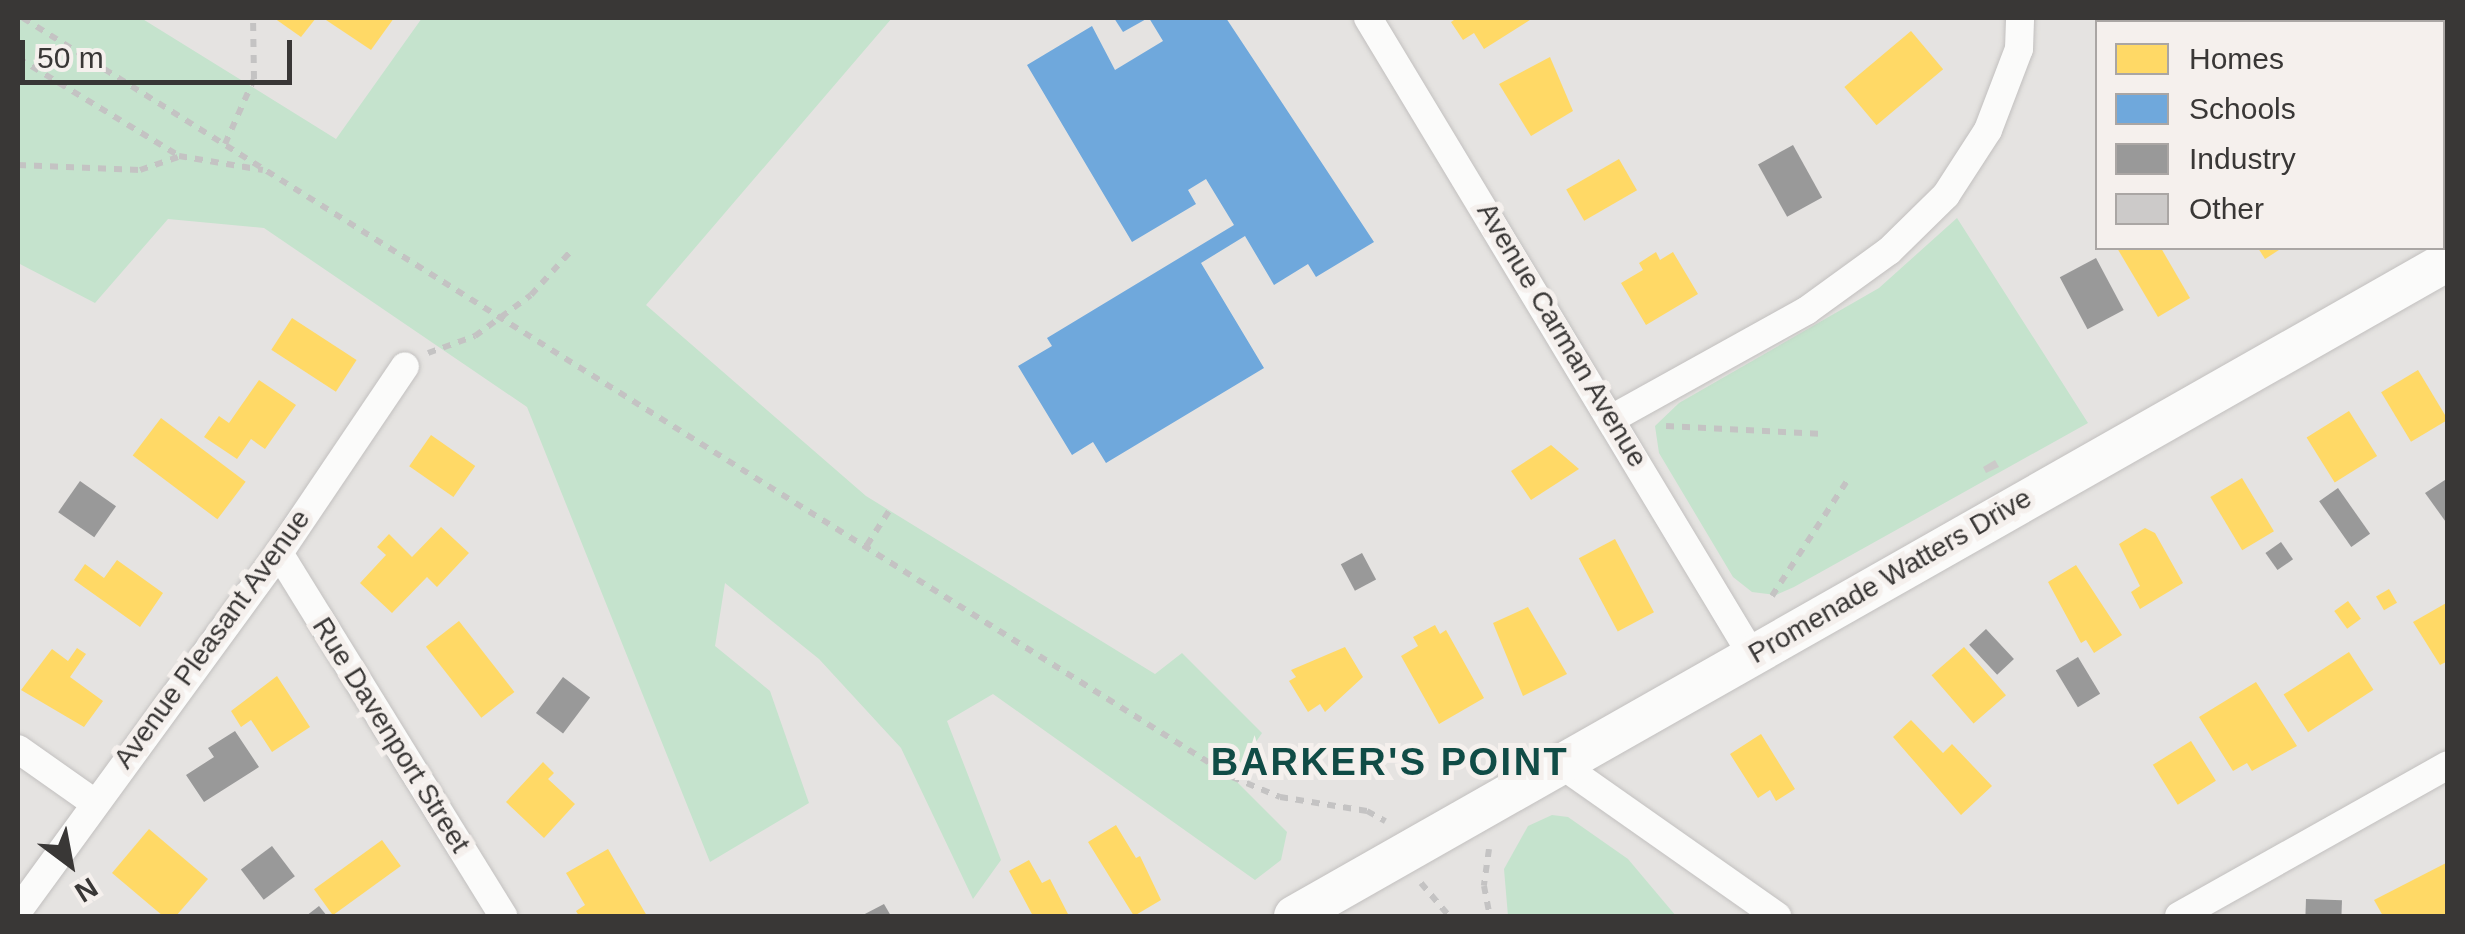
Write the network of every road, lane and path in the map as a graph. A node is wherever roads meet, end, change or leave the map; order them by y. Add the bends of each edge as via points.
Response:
1 (22, 18) edge
2 (253, 18) edge
3 (1368, 18) edge
4 (2020, 18) edge
5 (18, 58) edge
6 (225, 144) junction
7 (179, 156) junction
8 (18, 165) edge
9 (269, 171) junction
10 (572, 250) dead end
11 (2448, 260) edge
12 (501, 314) junction
13 (405, 366) joint
14 (1613, 418) junction
15 (1665, 426) dead end
16 (1824, 434) dead end
17 (1849, 478) dead end
18 (889, 510) dead end
19 (867, 545) junction
20 (279, 552) junction
21 (1772, 596) dead end
22 (1752, 655) junction
23 (18, 749) edge
24 (1562, 764) junction
25 (2448, 765) edge
26 (93, 802) junction
27 (1386, 821) dead end
28 (1489, 848) dead end
29 (1422, 886) dead end
30 (1342, 905) edge
31 (18, 911) edge
32 (503, 916) edge
33 (1294, 916) edge
34 (1448, 916) edge
35 (1490, 916) edge
36 (1777, 916) edge
37 (2178, 916) edge

1 - 6 path
2 - 6 path via 254,79
3 - 14 street, Avenue Carman Avenue
4 - 14 street via 2019,49 1988,130 1946,195 1889,251 1806,311
5 - 7 path
6 - 9 path
7 - 8 path via 140,170
7 - 9 path
9 - 12 path
10 - 12 path via 531,294
11 - 22 main road, Promenade Watters Drive
12 - 13 path via 476,336 447,342
12 - 19 path
13 - 20 street, Avenue Pleasant Avenue
14 - 22 street, Avenue Carman Avenue
15 - 16 path
17 - 21 path
18 - 19 path
19 - 27 path via 1232,777 1280,797 1367,811
20 - 26 street, Avenue Pleasant Avenue
20 - 32 street, Rue Davenport Street
22 - 24 main road, Promenade Watters Drive
23 - 26 street
24 - 30 main road, Promenade Watters Drive
24 - 36 street
25 - 37 street
26 - 31 street, Avenue Pleasant Avenue
28 - 35 path via 1484,886
29 - 34 path
30 - 33 main road, Promenade Watters Drive

